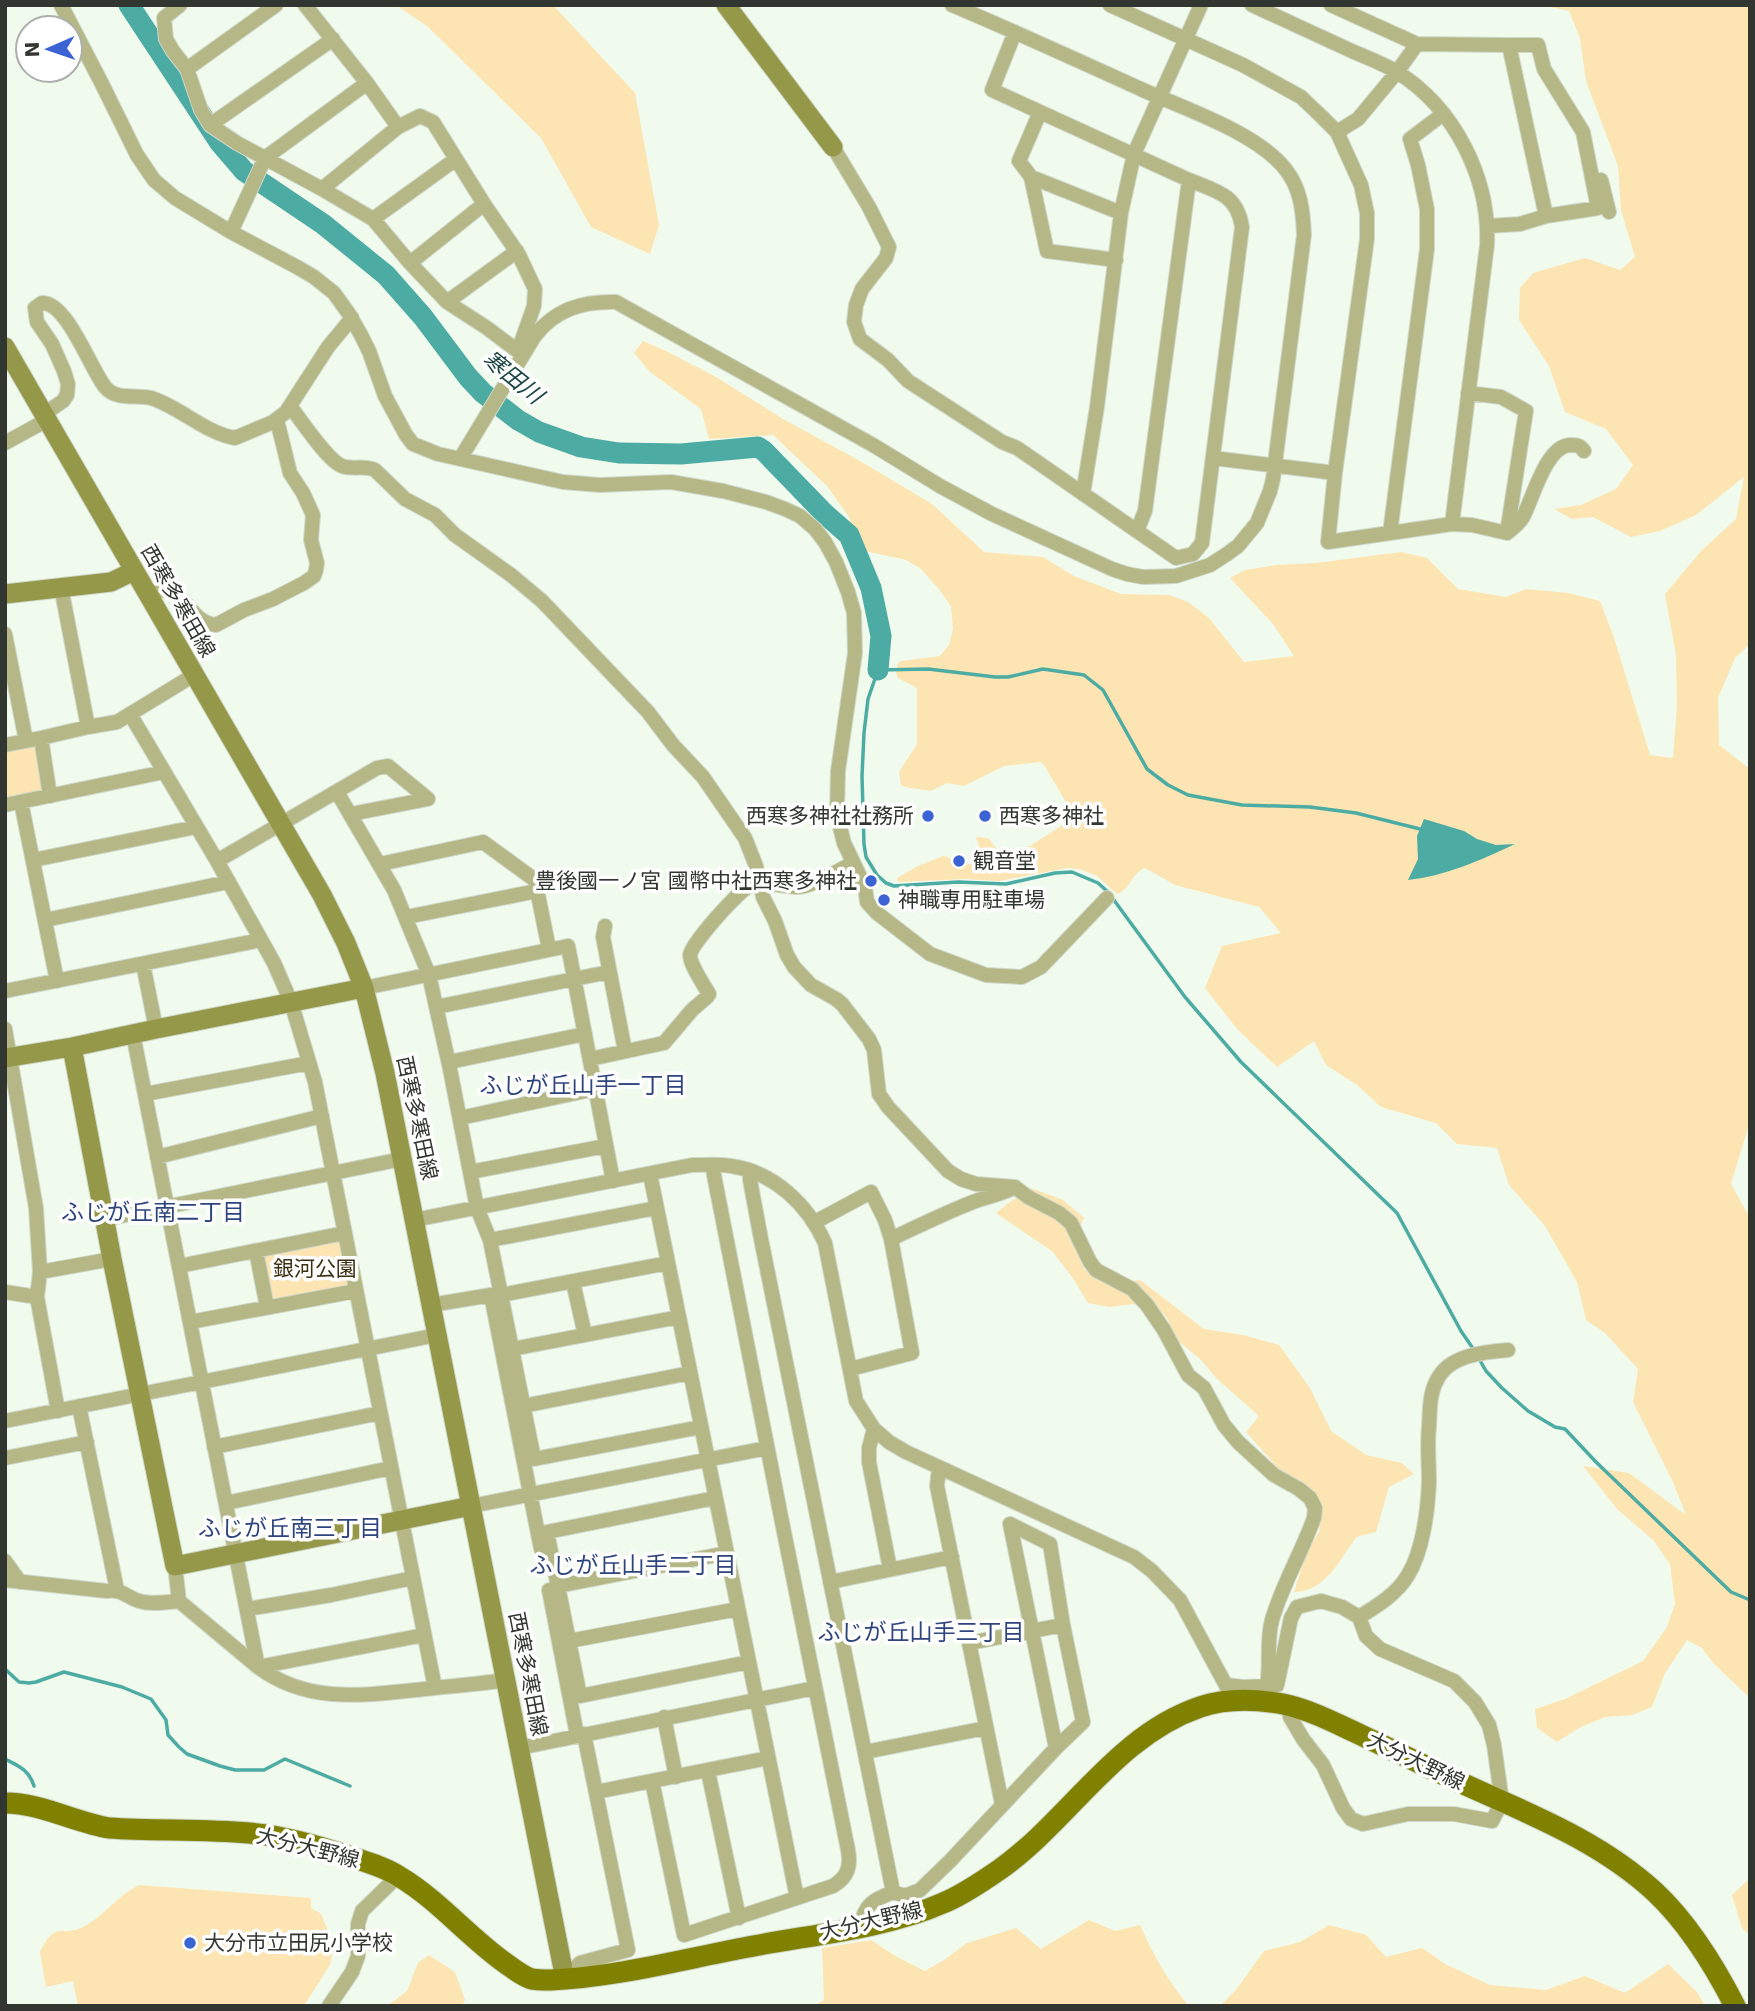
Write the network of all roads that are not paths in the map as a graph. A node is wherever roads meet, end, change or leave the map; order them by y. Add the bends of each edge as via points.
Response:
1 (61, 5) edge
2 (180, 5) edge
3 (276, 5) edge
4 (305, 5) edge
5 (726, 5) edge
6 (952, 5) edge
7 (1110, 5) edge
8 (1201, 5) edge
9 (1252, 5) edge
10 (1331, 5) edge
11 (967, 8) edge
12 (1015, 32) junction
13 (333, 39) junction
14 (1186, 40) junction
15 (1417, 44) junction
16 (1509, 45) junction
17 (187, 69) junction
18 (1397, 72) junction
19 (367, 83) junction
20 (1159, 97) junction
21 (1040, 112) junction
22 (1443, 114) junction
23 (210, 125) junction
24 (398, 127) junction
25 (1338, 132) junction
26 (1583, 132) junction
27 (834, 147) joint
28 (1134, 154) junction
29 (265, 158) junction
30 (456, 159) junction
31 (1031, 177) junction
32 (1188, 180) junction
33 (322, 189) junction
34 (484, 204) junction
35 (1609, 212) dead end
36 (1121, 214) junction
37 (1546, 216) junction
38 (373, 219) junction
39 (1488, 226) junction
40 (231, 232) junction
41 (517, 251) junction
42 (1116, 260) junction
43 (410, 263) junction
44 (447, 302) junction
45 (352, 318) junction
46 (5, 347) edge
47 (520, 353) junction
48 (1468, 393) junction
49 (290, 406) junction
50 (45, 417) junction
51 (277, 419) junction
52 (5, 443) edge
53 (1584, 451) dead end
54 (1213, 458) junction
55 (460, 459) junction
56 (1275, 466) junction
57 (1335, 473) junction
58 (1083, 494) junction
59 (1452, 524) junction
60 (1137, 531) junction
61 (1390, 533) junction
62 (1507, 533) junction
63 (134, 571) junction
64 (61, 587) junction
65 (5, 594) edge
66 (148, 594) junction
67 (5, 634) edge
68 (194, 675) junction
69 (130, 714) junction
70 (88, 727) junction
71 (33, 739) junction
72 (5, 745) edge
73 (164, 772) junction
74 (337, 792) junction
75 (50, 796) junction
76 (21, 802) junction
77 (5, 805) edge
78 (351, 814) junction
79 (280, 824) junction
80 (196, 827) junction
81 (33, 860) junction
82 (217, 861) junction
83 (853, 863) junction
84 (380, 864) junction
85 (228, 881) junction
86 (760, 884) junction
87 (537, 891) junction
88 (1107, 898) dead end
89 (407, 917) junction
90 (45, 920) junction
91 (605, 926) dead end
92 (261, 940) junction
93 (549, 950) junction
94 (142, 964) junction
95 (610, 972) junction
96 (429, 975) junction
97 (574, 979) junction
98 (57, 981) junction
99 (364, 988) junction
100 (5, 991) edge
101 (291, 1002) junction
102 (436, 1007) junction
103 (5, 1029) edge
104 (156, 1029) junction
105 (133, 1034) junction
106 (585, 1034) junction
107 (72, 1047) junction
108 (625, 1051) junction
109 (8, 1058) edge
110 (590, 1059) junction
111 (449, 1062) junction
112 (309, 1063) junction
113 (595, 1089) junction
114 (145, 1094) junction
115 (322, 1116) junction
116 (460, 1118) junction
117 (606, 1146) junction
118 (157, 1157) junction
119 (402, 1159) junction
120 (712, 1165) junction
121 (750, 1171) junction
122 (470, 1172) junction
123 (333, 1173) junction
124 (650, 1174) junction
125 (613, 1181) junction
126 (1015, 1187) junction
127 (167, 1206) junction
128 (477, 1208) junction
129 (656, 1208) junction
130 (106, 1219) junction
131 (414, 1220) junction
132 (815, 1222) junction
133 (345, 1233) junction
134 (891, 1239) junction
135 (490, 1240) junction
136 (256, 1251) junction
137 (112, 1259) junction
138 (668, 1263) junction
139 (179, 1266) junction
140 (40, 1272) junction
141 (573, 1282) junction
142 (356, 1291) junction
143 (5, 1292) edge
144 (501, 1295) junction
145 (37, 1297) junction
146 (431, 1305) junction
147 (267, 1307) junction
148 (679, 1317) junction
149 (190, 1322) junction
150 (437, 1335) junction
151 (584, 1335) junction
152 (368, 1349) junction
153 (512, 1349) junction
154 (1508, 1350) dead end
155 (850, 1369) junction
156 (690, 1373) junction
157 (202, 1382) junction
158 (141, 1394) junction
159 (79, 1406) junction
160 (523, 1406) junction
161 (58, 1411) junction
162 (380, 1413) junction
163 (5, 1421) edge
164 (701, 1427) junction
165 (874, 1429) junction
166 (87, 1442) junction
167 (214, 1447) junction
168 (767, 1448) junction
169 (5, 1458) edge
170 (708, 1460) junction
171 (391, 1468) junction
172 (939, 1468) junction
173 (531, 1494) junction
174 (715, 1498) junction
175 (226, 1503) junction
176 (471, 1506) junction
177 (401, 1520) junction
178 (236, 1553) junction
179 (727, 1553) junction
180 (952, 1557) junction
181 (5, 1561) edge
182 (175, 1566) junction
183 (890, 1569) junction
184 (413, 1578) junction
185 (13, 1581) edge
186 (830, 1582) junction
187 (558, 1586) junction
188 (117, 1590) junction
189 (179, 1601) junction
190 (247, 1609) junction
191 (738, 1609) junction
192 (1359, 1617) junction
193 (1063, 1625) junction
194 (1032, 1632) junction
195 (424, 1635) junction
196 (569, 1641) junction
197 (969, 1643) junction
198 (749, 1662) junction
199 (258, 1667) junction
200 (506, 1680) junction
201 (1267, 1686) junction
202 (435, 1688) junction
203 (816, 1688) junction
204 (1229, 1693) junction
205 (756, 1698) junction
206 (1293, 1707) junction
207 (664, 1717) junction
208 (986, 1728) junction
209 (580, 1734) junction
210 (519, 1748) junction
211 (1056, 1748) junction
212 (865, 1752) junction
213 (768, 1758) junction
214 (708, 1771) junction
215 (677, 1777) junction
216 (652, 1782) junction
217 (596, 1792) junction
218 (1502, 1802) junction
219 (5, 1803) edge
220 (1002, 1804) junction
221 (399, 1875) junction
222 (894, 1892) junction
223 (797, 1898) junction
224 (738, 1918) junction
225 (861, 1926) junction
226 (565, 1979) junction
227 (328, 2006) edge
228 (1735, 2006) edge

1 - 40 street via 154,180
2 - 17 street via 164,18 166,39
3 - 17 street
4 - 13 street
5 - 27 main road
6 - 11 street
7 - 14 street
8 - 14 street
9 - 18 street
10 - 15 street
11 - 12 street
12 - 20 street
12 - 21 street via 992,90
13 - 19 street
13 - 23 street
14 - 20 street
14 - 25 street via 1301,97
15 - 16 street
15 - 18 street
16 - 26 street via 1538,45 1544,69
16 - 37 street
17 - 23 street
18 - 22 street
18 - 25 street via 1358,119
19 - 24 street
19 - 29 street
20 - 28 street
20 - 56 street via 1258,143 1286,169 1302,203 1304,235
21 - 28 street
21 - 31 street via 1019,160
22 - 39 street via 1473,164
22 - 61 street via 1409,139 1427,209 1427,249
23 - 29 street
24 - 30 street via 420,116 433,122
24 - 33 street
25 - 57 street via 1361,185 1367,239
26 - 35 street via 1592,142
26 - 37 street via 1598,208
27 - 58 street via 889,247 856,305 854,322 860,339 908,381
28 - 32 street
28 - 36 street
29 - 33 street
29 - 40 street
30 - 34 street
30 - 38 street
31 - 36 street
31 - 42 street via 1046,251
32 - 54 street via 1233,202 1242,227
32 - 60 street via 1145,510
33 - 38 street
34 - 41 street
34 - 43 street
36 - 42 street
37 - 39 street
38 - 43 street
39 - 48 street
40 - 45 street via 314,277 340,299
41 - 44 street
41 - 47 street via 535,289
42 - 58 street
43 - 44 street
44 - 47 street
45 - 49 street
45 - 55 street via 409,440 428,452
46 - 50 main road, 西寒多寒田線
47 - 55 street
47 - 56 street via 558,313 577,305 616,302 992,514 1112,569 1143,577 1184,574 1210,565 1238,546 1256,523
48 - 59 street
48 - 62 street via 1501,397 1526,411
49 - 51 street
49 - 86 street via 338,464 374,470 557,615 703,777 741,830
50 - 51 street via 68,390 64,371 37,319 36,307 45,302 69,324 93,370 113,394 162,402 232,438
50 - 52 street
50 - 63 main road, 西寒多寒田線
51 - 66 street via 290,472 313,515 314,576 216,625 203,621 175,592
53 - 62 street via 1580,446 1562,446 1552,454 1521,520
54 - 56 street
54 - 60 street via 1202,543 1193,554 1176,558
55 - 83 street via 563,482 699,486 766,502 811,524 836,562 855,621 855,663 836,805
56 - 57 street
57 - 61 street via 1328,542
58 - 60 street
59 - 61 street
59 - 62 street
63 - 64 main road via 111,582
63 - 66 main road, 西寒多寒田線
64 - 65 main road
64 - 70 street
66 - 68 main road, 西寒多寒田線
67 - 71 street
68 - 69 street
68 - 79 main road, 西寒多寒田線
69 - 70 street via 117,722
69 - 73 street
70 - 71 street
71 - 72 street
71 - 75 street
73 - 75 street
73 - 80 street
74 - 78 street
74 - 78 street via 388,766 428,799
74 - 79 street
75 - 76 street
76 - 77 street
76 - 81 street
78 - 84 street
79 - 82 street
79 - 99 main road, 西寒多寒田線 via 322,895
80 - 81 street
80 - 82 street
81 - 90 street
82 - 85 street
83 - 86 street via 804,886
83 - 88 street via 870,906 886,921 930,954 998,977 1022,977 1041,967
84 - 87 street via 483,842 535,880
84 - 89 street
85 - 90 street
85 - 92 street
86 - 108 street via 736,896 694,946 691,959 707,997 664,1042
86 - 126 street via 794,967 811,985 842,1004 869,1038 879,1094 888,1107 948,1171 976,1184
87 - 89 street
87 - 93 street
89 - 96 street
90 - 98 street
91 - 95 street
92 - 94 street
92 - 101 street
93 - 96 street
93 - 97 street via 568,946
94 - 98 street
94 - 104 street
95 - 97 street
95 - 108 street
96 - 99 street
96 - 102 street
97 - 102 street
97 - 106 street
98 - 100 street
99 - 101 main road
99 - 119 main road, 西寒多寒田線
101 - 104 main road
101 - 112 street
102 - 111 street
103 - 109 street
104 - 105 main road
105 - 107 main road
105 - 114 street
106 - 110 street
106 - 111 street
107 - 109 main road
107 - 130 main road
108 - 110 street
109 - 140 street via 36,1208
110 - 113 street
111 - 116 street
112 - 114 street
112 - 115 street
113 - 116 street
113 - 117 street
114 - 118 street
115 - 118 street
115 - 123 street
116 - 122 street
117 - 122 street
117 - 125 street
118 - 127 street
119 - 123 street
119 - 131 main road, 西寒多寒田線
120 - 121 street
120 - 124 street
120 - 168 street
121 - 132 street via 790,1194
121 - 186 street
122 - 128 street
123 - 127 street
123 - 133 street
124 - 125 street
124 - 129 street
125 - 128 street
126 - 134 street
126 - 201 street via 1071,1223 1096,1270 1132,1289 1147,1306 1188,1375 1203,1388 1238,1442 1274,1475 1310,1498 1314,1518 1271,1624
127 - 130 street
127 - 139 street
128 - 131 street
128 - 135 street
129 - 135 street
129 - 138 street
130 - 137 main road
131 - 146 main road, 西寒多寒田線
132 - 134 street via 872,1192
132 - 155 street via 828,1254
133 - 136 street
133 - 142 street
134 - 155 street via 912,1353
135 - 144 street
136 - 139 street
136 - 147 street
137 - 140 street
137 - 158 main road
138 - 141 street
138 - 148 street
139 - 149 street
140 - 145 street
141 - 144 street
141 - 151 street
142 - 147 street
142 - 152 street
143 - 145 street
144 - 153 street
145 - 161 street
146 - 150 main road, 西寒多寒田線
146 - 173 street via 491,1295
147 - 149 street
148 - 151 street
148 - 156 street
149 - 157 street
150 - 152 street
150 - 176 main road, 西寒多寒田線
151 - 153 street
152 - 157 street
152 - 162 street
153 - 160 street
154 - 192 street via 1465,1357 1437,1378 1428,1436 1425,1522 1416,1558 1395,1592
155 - 165 street via 856,1401
156 - 160 street
156 - 164 street
157 - 158 street
157 - 167 street
158 - 159 street
158 - 182 main road
159 - 161 street
159 - 166 street
160 - 164 street via 534,1460
161 - 163 street
162 - 167 street
162 - 171 street
164 - 170 street
165 - 172 street via 888,1442
165 - 183 street via 869,1462
166 - 169 street
166 - 188 street
167 - 175 street
168 - 170 street
168 - 203 street
170 - 173 street
170 - 174 street
171 - 175 street
171 - 177 street
172 - 180 street via 937,1486
172 - 204 street via 1134,1557 1180,1600
173 - 176 street
173 - 209 street
174 - 179 street
174 - 187 street via 547,1532
175 - 178 street
176 - 177 main road
176 - 200 main road, 西寒多寒田線
177 - 178 main road
177 - 184 street
178 - 182 main road
178 - 190 street
179 - 187 street
179 - 191 street
180 - 183 street
180 - 197 street
181 - 185 street
182 - 189 street
183 - 186 street
184 - 190 street
184 - 195 street
185 - 188 street
186 - 212 street
187 - 196 street
188 - 189 street via 139,1601
189 - 199 street
190 - 199 street
191 - 196 street
191 - 198 street
192 - 201 street via 1321,1601 1297,1607 1277,1685
192 - 218 street via 1366,1636 1380,1649 1454,1681 1475,1702 1489,1725
193 - 194 street
193 - 194 street via 1050,1544 1010,1524
193 - 211 street via 1083,1722
194 - 197 street
194 - 211 street
195 - 199 street
195 - 202 street
196 - 198 street via 580,1696
197 - 208 street
198 - 205 street
199 - 202 street via 290,1686 318,1693 351,1696
200 - 202 street
200 - 210 main road, 西寒多寒田線
201 - 204 street
203 - 205 street
203 - 223 street via 850,1861 842,1880
204 - 206 main road, 大分大野線
204 - 225 main road, 大分大野線 via 1140,1738 1032,1844 977,1884 918,1913
205 - 207 street
205 - 213 street
206 - 218 main road, 大分大野線 via 1317,1714
206 - 218 street via 1290,1717 1323,1765 1351,1819 1363,1824 1408,1814 1454,1814 1492,1821
207 - 209 street
207 - 215 street
208 - 212 street
208 - 220 street
209 - 210 street
209 - 217 street
210 - 226 main road, 西寒多寒田線
211 - 220 street
212 - 222 street
213 - 214 street
213 - 223 street
214 - 215 street
214 - 224 street
215 - 216 street
216 - 217 street
216 - 224 street via 684,1936
217 - 226 street via 628,1950 580,1963
218 - 228 main road, 大分大野線 via 1592,1844 1656,1893 1695,1939
219 - 221 main road, 大分大野線 via 34,1806 109,1828 291,1839
220 - 222 street via 920,1890 905,1896
221 - 226 main road, 大分大野線 via 517,1971 532,1979
221 - 227 street via 362,1910 358,1956
222 - 225 street via 868,1906
223 - 224 street
225 - 226 main road, 大分大野線

